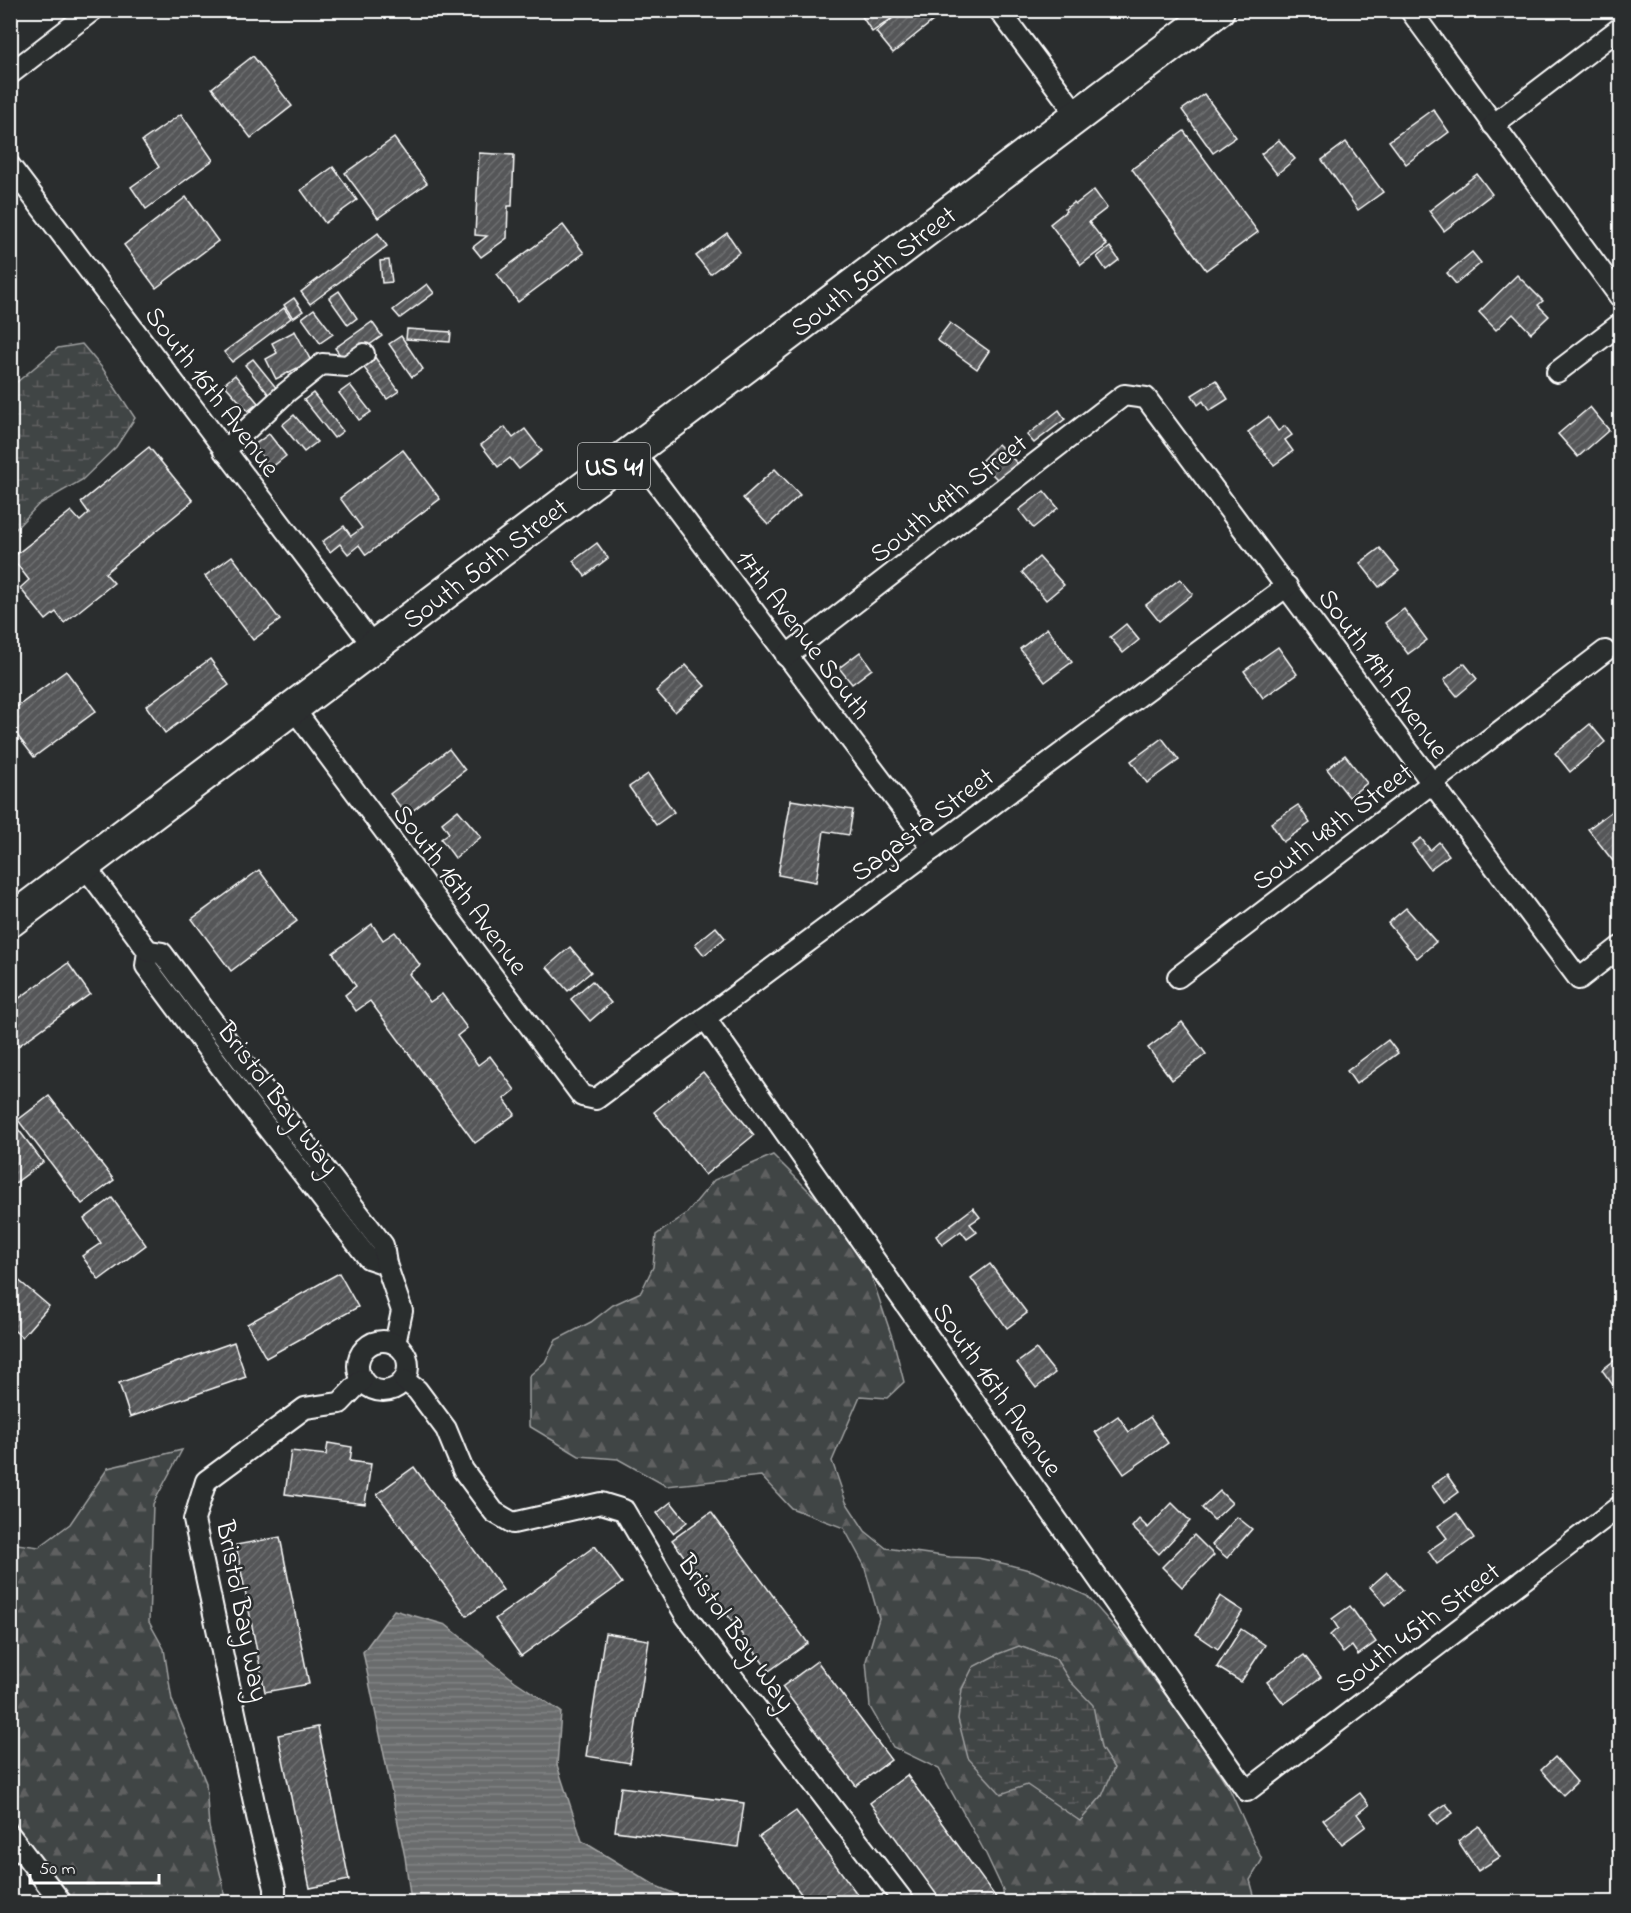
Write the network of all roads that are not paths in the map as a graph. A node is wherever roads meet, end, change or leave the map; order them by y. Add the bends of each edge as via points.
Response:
1 (93, 10) edge
2 (999, 10) edge
3 (1218, 10) edge
4 (1410, 10) edge
5 (1620, 28) edge
6 (10, 74) edge
7 (1078, 117) junction
8 (1493, 125) junction
9 (10, 166) edge
10 (1620, 297) edge
11 (1620, 324) edge
12 (364, 354) dead end
13 (1557, 372) dead end
14 (1146, 398) joint
15 (224, 451) junction
16 (633, 451) junction
17 (1287, 586) junction
18 (374, 647) junction
19 (1605, 651) dead end
20 (786, 656) junction
21 (294, 708) junction
22 (1432, 783) junction
23 (933, 849) junction
24 (84, 865) junction
25 (10, 921) edge
26 (1620, 947) edge
27 (1178, 977) dead end
28 (705, 1018) junction
29 (588, 1099) joint
30 (395, 1344) junction
31 (362, 1380) junction
32 (404, 1380) junction
33 (1620, 1506) edge
34 (1247, 1791) joint
35 (10, 1835) edge
36 (61, 1902) edge
37 (275, 1902) edge
38 (904, 1902) edge

1 - 6 street
2 - 7 street
3 - 7 main road, South 50th Street / US 41
4 - 8 street
5 - 8 street
7 - 16 main road, South 50th Street / US 41
8 - 10 street
9 - 15 street, South 16th Avenue
11 - 13 street
12 - 15 street via 347,366 322,364
14 - 17 street, South 19th Avenue
14 - 20 street, South 49th Street via 1124,395
15 - 18 street, South 16th Avenue
16 - 18 main road, South 50th Street / US 41
16 - 20 street, 17th Avenue South
17 - 22 street, South 19th Avenue
17 - 23 street, Sagasta Street
18 - 21 main road, South 50th Street / US 41
19 - 22 street, South 48th Street
20 - 23 street, 17th Avenue South
21 - 24 main road, South 50th Street / US 41
21 - 29 street, South 16th Avenue
22 - 26 street, South 19th Avenue via 1579,979
22 - 27 street, South 48th Street
23 - 28 street, Sagasta Street
24 - 25 main road, South 50th Street / US 41
24 - 30 street, Bristol Bay Way via 148,951 146,966 241,1094 368,1258 386,1264 402,1311
28 - 29 street, Sagasta Street via 596,1099
28 - 34 street, South 16th Avenue
30 - 31 street via 379,1342 365,1350 358,1364
30 - 32 street via 406,1356 408,1373
31 - 32 street via 383,1392
31 - 37 street, Bristol Bay Way via 340,1403 305,1408 206,1481 194,1520
32 - 38 street, Bristol Bay Way via 417,1389 446,1429 463,1470 495,1512 513,1523 601,1503 624,1510 686,1616
33 - 34 street, South 45th Street
35 - 36 street

